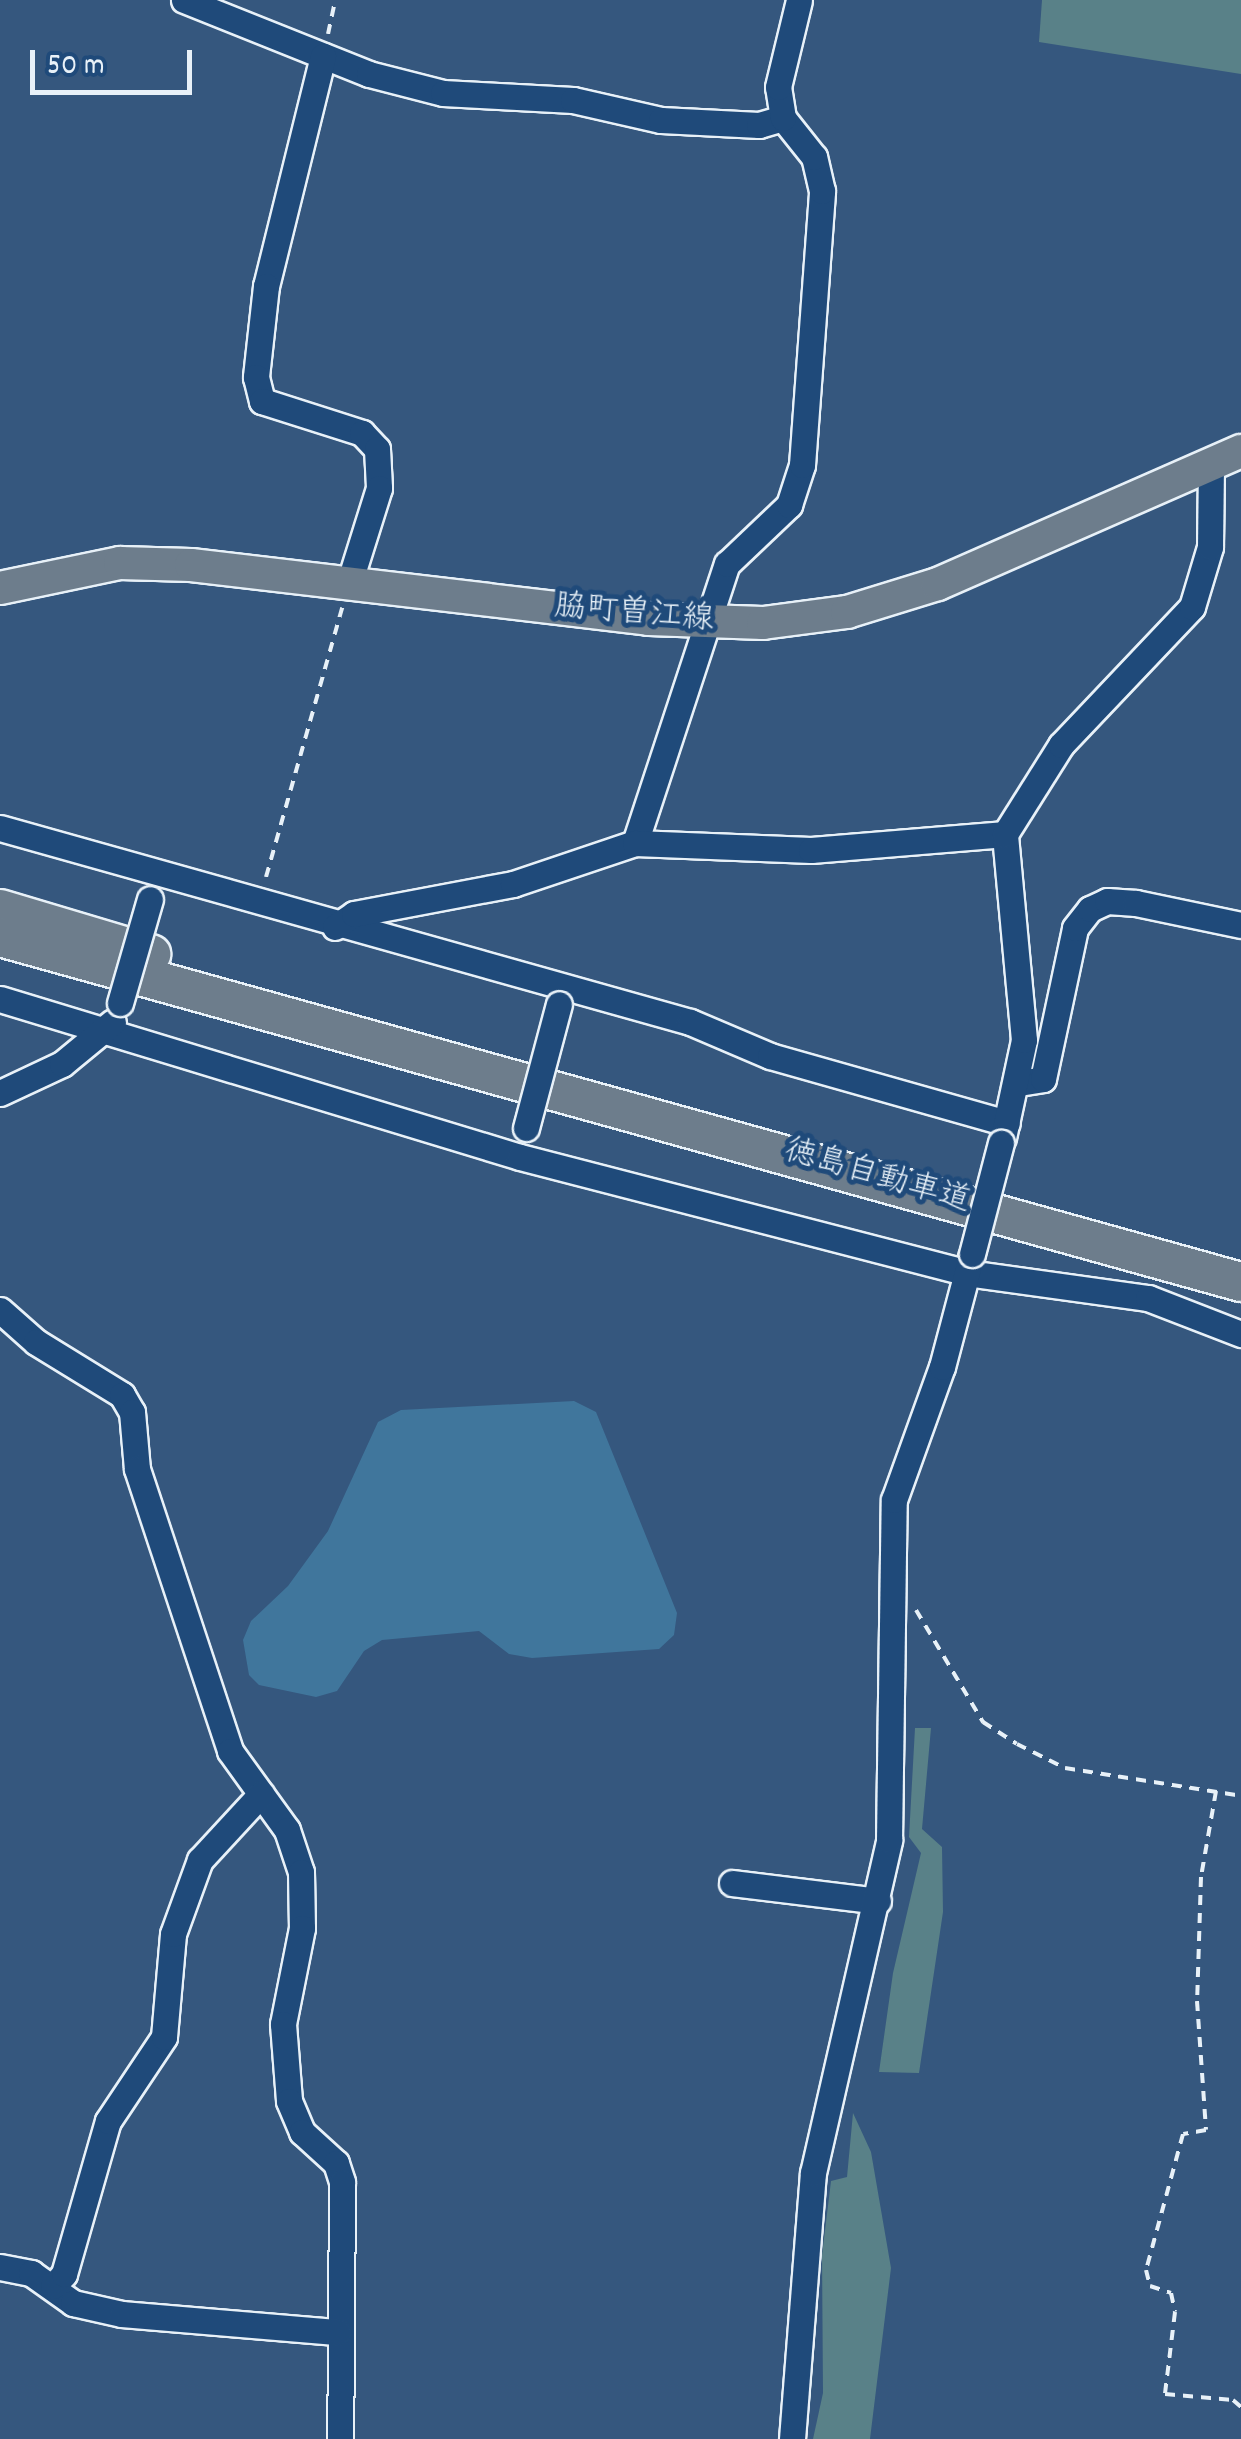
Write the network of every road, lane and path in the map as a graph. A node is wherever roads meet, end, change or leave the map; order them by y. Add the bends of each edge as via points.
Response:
1 (184, 0) edge
2 (335, 0) edge
3 (799, 0) edge
4 (323, 56) junction
5 (782, 118) junction
6 (1241, 450) edge
7 (1211, 466) junction
8 (349, 584) junction
9 (0, 588) edge
10 (708, 624) junction
11 (0, 828) edge
12 (1006, 834) junction
13 (635, 842) junction
14 (157, 872) junction
15 (255, 903) junction
16 (0, 909) edge
17 (1241, 925) edge
18 (335, 927) junction
19 (0, 936) edge
20 (560, 996) junction
21 (0, 999) edge
22 (110, 1030) junction
23 (512, 1074) junction
24 (1019, 1083) junction
25 (0, 1093) edge
26 (1004, 1133) junction
27 (520, 1158) junction
28 (970, 1264) junction
29 (1241, 1282) edge
30 (0, 1310) edge
31 (1241, 1334) edge
32 (915, 1608) dead end
33 (1216, 1791) junction
34 (262, 1794) junction
35 (1241, 1796) edge
36 (732, 1884) dead end
37 (878, 1901) junction
38 (0, 2267) edge
39 (53, 2286) junction
40 (338, 2332) junction
41 (1241, 2408) edge
42 (340, 2439) edge
43 (792, 2439) edge

1 - 4 street
2 - 4 path
3 - 5 street via 778,88
4 - 5 street via 443,94 573,100 661,120 759,124
4 - 8 street via 266,286 256,377 262,401 362,433 377,449 379,488
5 - 10 street via 814,157 822,191 802,465 789,505 728,564
6 - 7 main road, 脇町曽江線
7 - 10 main road, 脇町曽江線 via 938,584 847,612
7 - 12 street via 1210,547 1192,607 1061,745
8 - 9 main road, 脇町曽江線 via 120,563
8 - 10 main road, 脇町曽江線
8 - 15 path via 282,835
10 - 13 street
11 - 14 street
12 - 13 street via 812,850
12 - 24 street via 1024,1040
13 - 18 street via 513,884 354,914
14 - 15 street
14 - 22 street, bridge
15 - 18 street
16 - 23 highway, 徳島自動車道
17 - 24 street via 1136,903 1107,901 1090,909 1076,928 1043,1079
18 - 20 street
19 - 23 highway, 徳島自動車道
20 - 26 street
20 - 27 street, bridge
21 - 22 street
22 - 25 street via 62,1064
22 - 27 street
23 - 29 highway, 徳島自動車道
24 - 26 street
26 - 28 street, bridge
27 - 28 street
28 - 31 street via 1148,1298
28 - 37 street via 894,1500 894,1724
30 - 34 street via 50,1351 122,1395 132,1412 137,1469 219,1720 230,1751
32 - 33 path via 984,1722 1017,1744 1065,1768
33 - 35 path
33 - 41 path via 1201,1877 1196,2001 1206,2130 1183,2134 1146,2270 1150,2286 1171,2293 1174,2312 1165,2394 1234,2400
34 - 39 street via 200,1860 173,1934 164,2037 108,2121 64,2274
34 - 40 street via 286,1830 300,1872 302,1928 283,2024 290,2101 302,2132 336,2163 342,2182
36 - 37 street
37 - 43 street via 813,2172 804,2233 804,2355
38 - 39 street
39 - 40 street via 73,2303 122,2314
40 - 42 street

